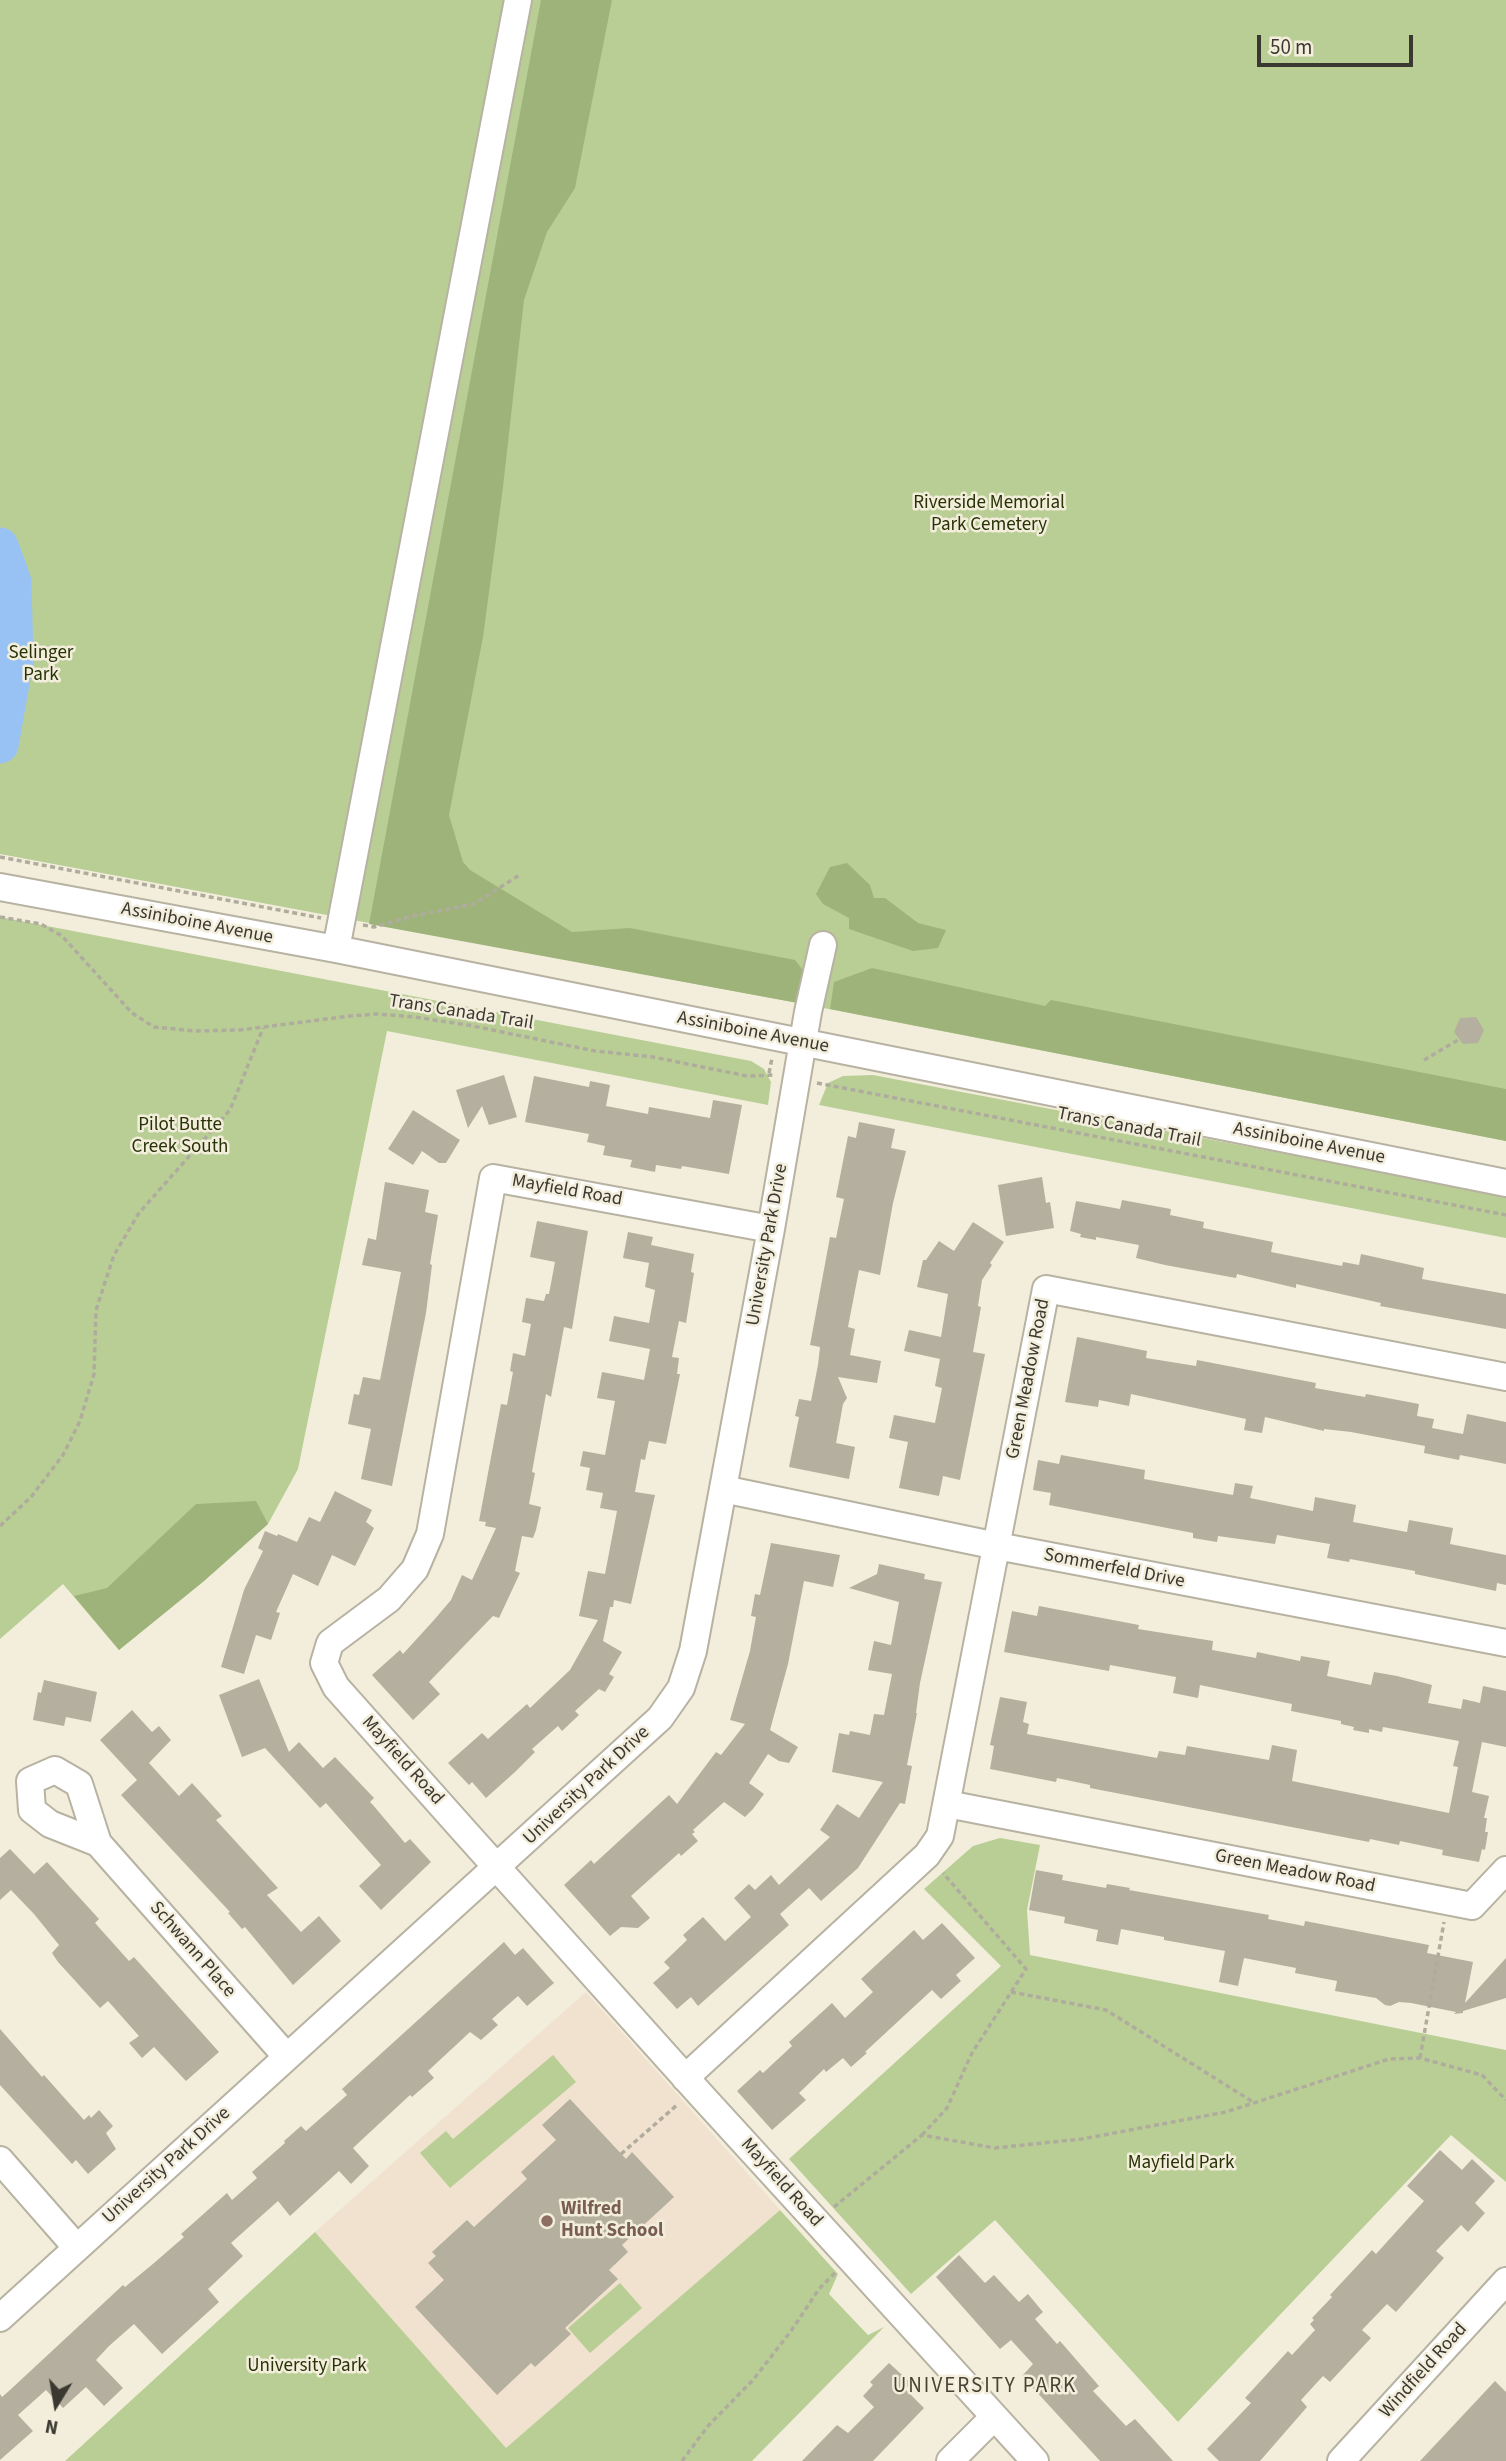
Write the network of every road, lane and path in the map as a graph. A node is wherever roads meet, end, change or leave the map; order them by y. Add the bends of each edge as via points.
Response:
1 (518, 0) edge
2 (0, 857) edge
3 (520, 874) dead end
4 (0, 887) edge
5 (0, 916) edge
6 (341, 922) junction
7 (823, 946) dead end
8 (336, 949) junction
9 (263, 1028) junction
10 (1457, 1042) dead end
11 (802, 1043) junction
12 (1424, 1060) dead end
13 (769, 1073) dead end
14 (828, 1085) dead end
15 (1506, 1183) edge
16 (1506, 1214) edge
17 (772, 1229) junction
18 (1506, 1377) edge
19 (723, 1489) junction
20 (0, 1525) edge
21 (997, 1546) junction
22 (1506, 1643) edge
23 (947, 1804) junction
24 (98, 1843) dead end
25 (927, 1855) junction
26 (497, 1868) junction
27 (1506, 1870) edge
28 (1447, 1901) junction
29 (1011, 1992) junction
30 (287, 2057) junction
31 (1420, 2058) junction
32 (684, 2089) junction
33 (1506, 2100) edge
34 (1253, 2102) junction
35 (922, 2135) junction
36 (621, 2154) dead end
37 (0, 2161) edge
38 (816, 2222) junction
39 (77, 2248) junction
40 (849, 2258) junction
41 (1506, 2281) edge
42 (0, 2318) edge
43 (993, 2417) junction
44 (682, 2461) edge
45 (950, 2461) edge
46 (1035, 2461) edge
47 (1341, 2461) edge

1 - 6 street
2 - 6 path
3 - 6 path via 474,904 374,927
4 - 8 street, Assiniboine Avenue
5 - 9 path, Trans Canada Trail via 41,924 62,936 132,1013 154,1027 195,1031
6 - 8 street
7 - 11 street, University Park Drive
8 - 11 street, Assiniboine Avenue
9 - 13 path, Trans Canada Trail via 377,1014 415,1017 747,1076
9 - 20 path via 230,1110 139,1213 114,1255 96,1310 94,1374 80,1422 63,1455 31,1497
10 - 12 path
11 - 15 street, Assiniboine Avenue
11 - 17 street, University Park Drive
14 - 16 path, Trans Canada Trail
17 - 19 street, University Park Drive
17 - 26 street, Mayfield Road via 493,1178 430,1534 415,1569 389,1599 330,1643 324,1663 336,1687
18 - 21 street, Green Meadow Road via 1046,1289
19 - 21 street, Sommerfeld Drive
19 - 26 street, University Park Drive via 693,1650 681,1688 660,1718
21 - 22 street, Sommerfeld Drive
21 - 23 street, Green Meadow Road
23 - 25 street, Green Meadow Road via 940,1836
23 - 28 street, Green Meadow Road
24 - 30 street, Schwann Place
25 - 29 path via 1026,1969
25 - 32 street, Green Meadow Road
26 - 30 street, University Park Drive
26 - 32 street, Mayfield Road
27 - 28 street, Green Meadow Road via 1472,1906
28 - 31 path
29 - 34 path via 1106,2010
29 - 35 path via 972,2053 947,2108
30 - 39 street, University Park Drive
31 - 33 path via 1482,2075
31 - 34 path via 1389,2059
32 - 36 path
32 - 38 street, Mayfield Road
34 - 35 path via 1226,2112 1082,2139 995,2148
35 - 38 path
37 - 39 street
38 - 40 street, Mayfield Road
39 - 42 street, University Park Drive
40 - 43 street, Mayfield Road
40 - 44 path via 818,2289 753,2380 708,2426
41 - 47 street, Windfield Road
43 - 45 street
43 - 46 street, Mayfield Road

